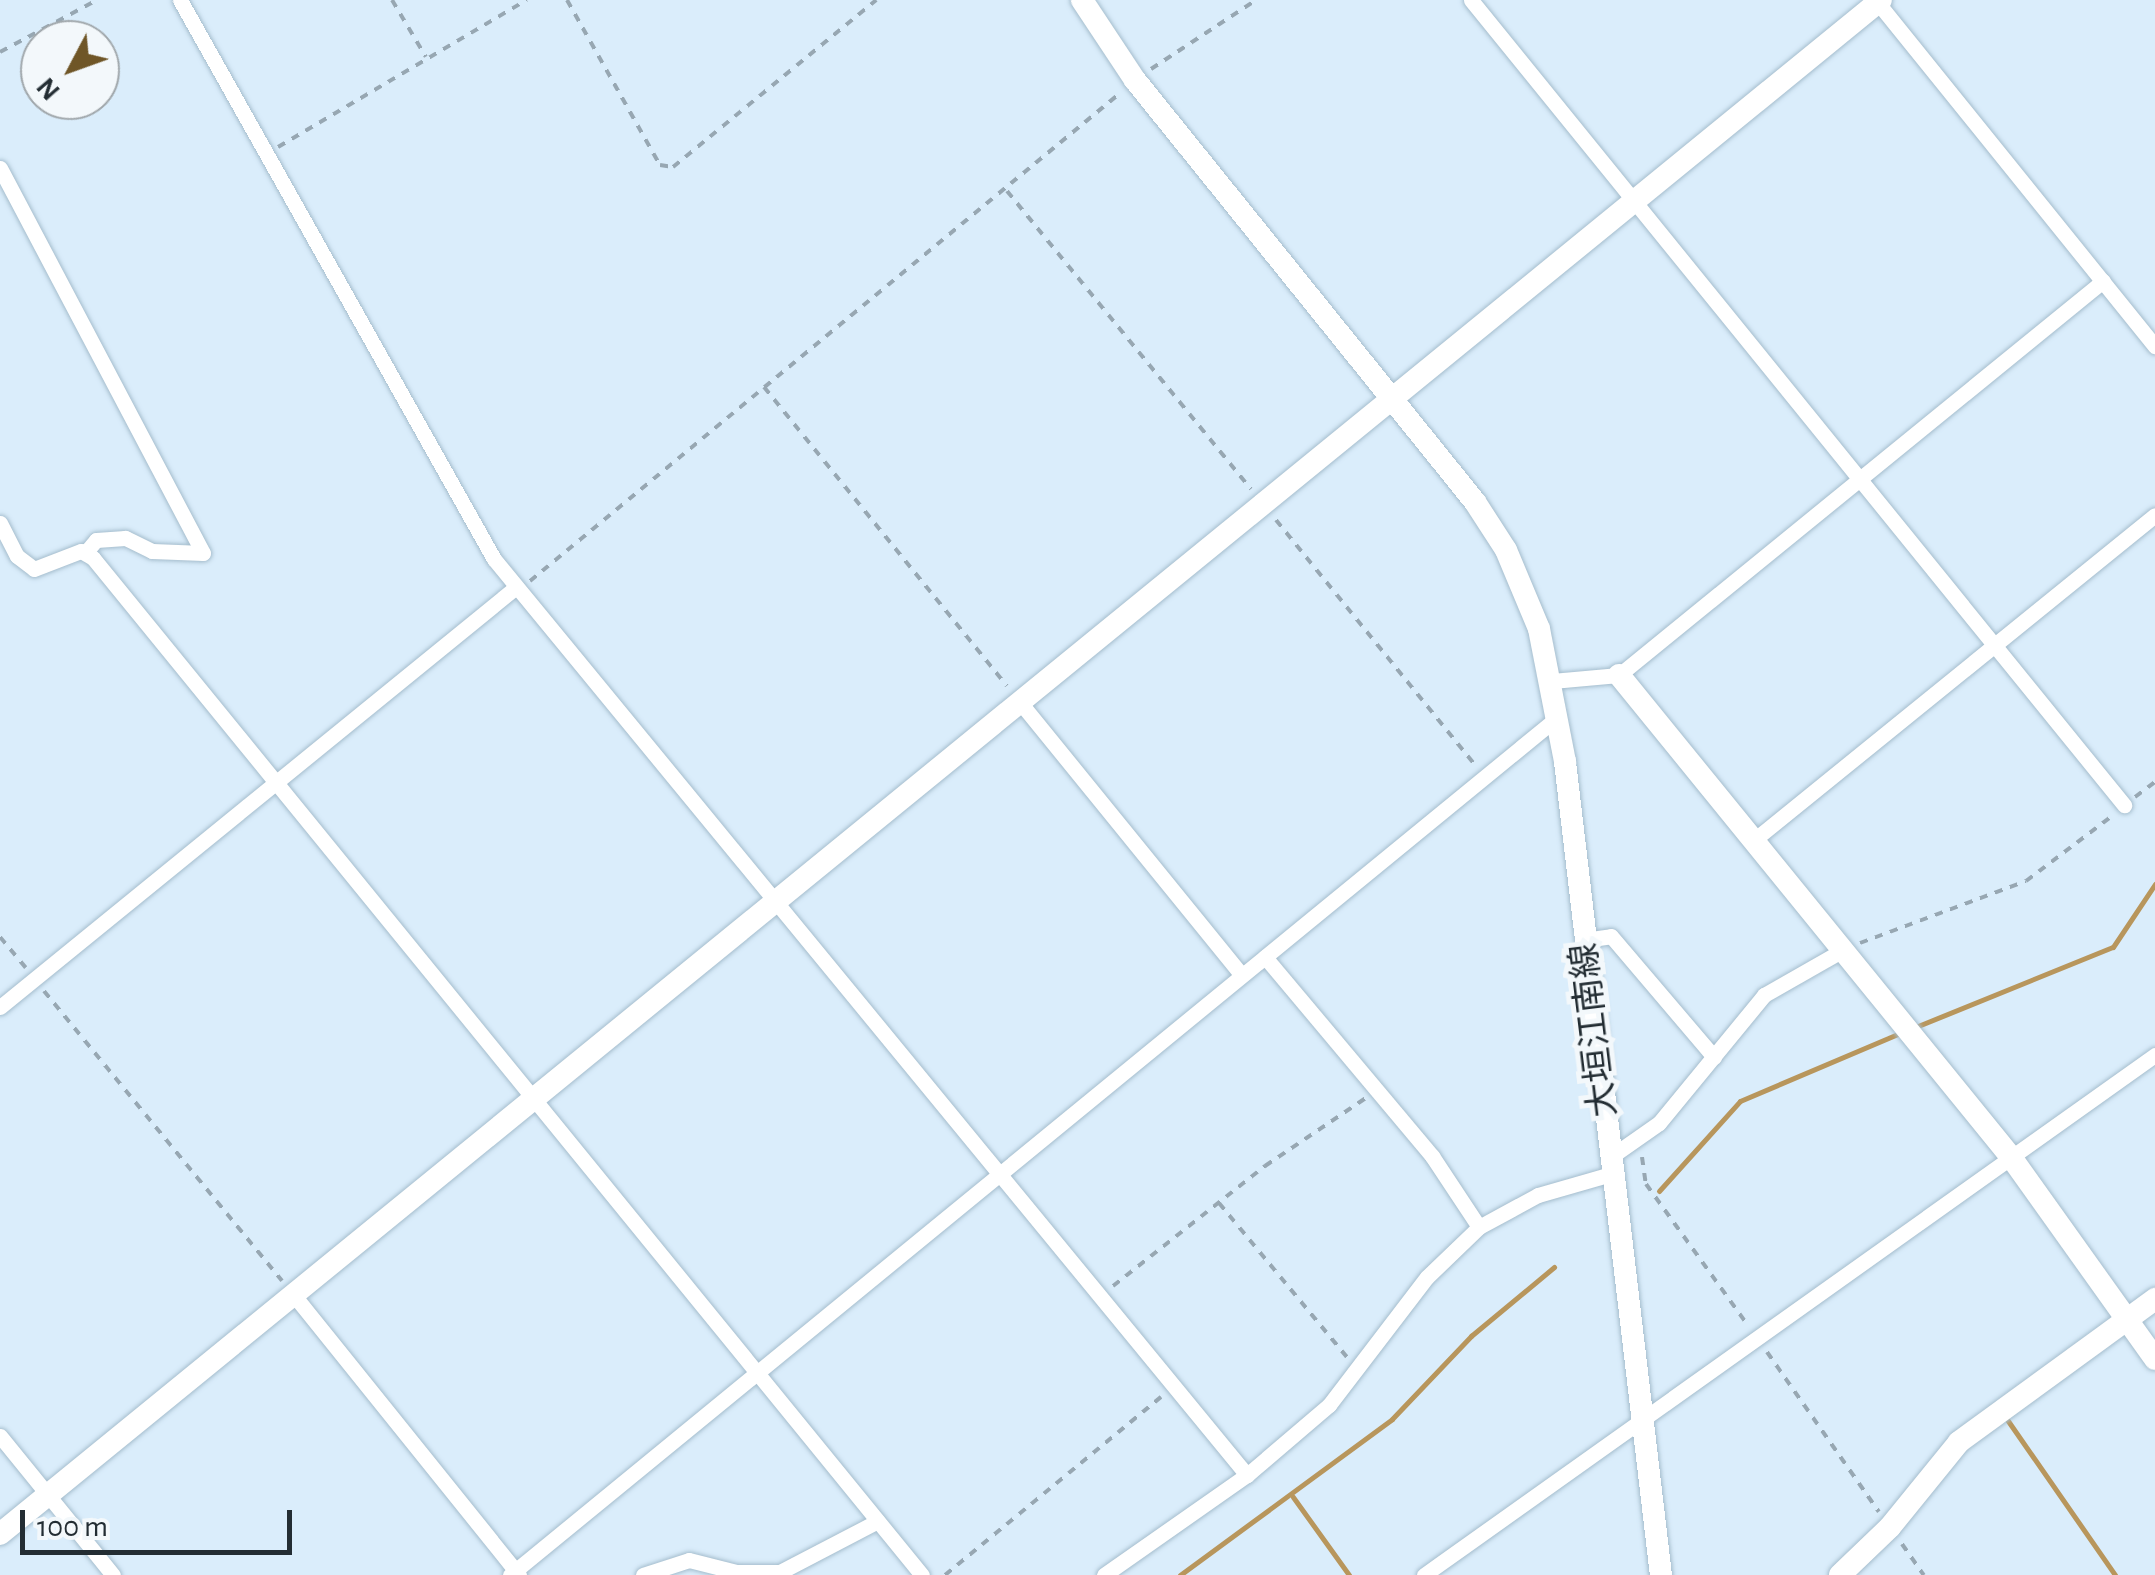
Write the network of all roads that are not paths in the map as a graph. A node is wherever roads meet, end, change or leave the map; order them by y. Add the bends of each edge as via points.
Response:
1 (180, 0) edge
2 (1082, 0) edge
3 (1471, 0) edge
4 (1880, 1) edge
5 (0, 168) edge
6 (1634, 198) junction
7 (16, 199) junction
8 (0, 208) edge
9 (2103, 281) junction
10 (2155, 346) edge
11 (1394, 398) junction
12 (1858, 477) junction
13 (2155, 515) edge
14 (0, 523) edge
15 (86, 552) junction
16 (517, 589) junction
17 (1994, 644) junction
18 (1619, 675) junction
19 (1552, 681) junction
20 (1019, 701) junction
21 (1558, 716) junction
22 (277, 782) junction
23 (2124, 805) road end
24 (1754, 840) junction
25 (776, 900) junction
26 (1584, 940) junction
27 (1843, 950) junction
28 (1264, 957) junction
29 (1242, 975) junction
30 (0, 1007) edge
31 (2155, 1055) edge
32 (1714, 1057) junction
33 (534, 1099) junction
34 (2011, 1158) junction
35 (1610, 1166) junction
36 (1001, 1174) junction
37 (1479, 1227) junction
38 (293, 1294) junction
39 (2155, 1298) edge
40 (2127, 1318) junction
41 (2155, 1358) edge
42 (759, 1374) junction
43 (1642, 1419) junction
44 (0, 1436) edge
45 (1247, 1475) junction
46 (48, 1495) junction
47 (878, 1522) junction
48 (0, 1534) edge
49 (515, 1574) edge
50 (114, 1575) edge
51 (644, 1575) edge
52 (922, 1575) edge
53 (1104, 1575) edge
54 (1424, 1575) edge
55 (1661, 1575) edge
56 (1840, 1575) edge

1 - 16 street
2 - 11 street, 大垣江南線 via 1135,80
3 - 6 street
4 - 6 street
4 - 9 street
5 - 7 street
6 - 11 street
6 - 12 street
7 - 8 street
7 - 15 street via 203,553 152,551 125,538 96,540
9 - 10 street
9 - 12 street
11 - 19 street, 大垣江南線 via 1474,502 1523,587
11 - 20 street
12 - 17 street
12 - 18 street
13 - 17 street
14 - 15 street via 18,556 34,569
15 - 22 street
16 - 22 street
16 - 25 street
17 - 23 street
17 - 24 street
18 - 19 street
18 - 24 street
19 - 21 street, 大垣江南線
20 - 25 street
20 - 29 street
21 - 26 street, 大垣江南線
21 - 28 street
22 - 30 street
22 - 33 street
24 - 27 street
25 - 33 street
25 - 36 street
26 - 32 street via 1611,936
26 - 35 street, 大垣江南線
27 - 32 street via 1764,995
27 - 34 street
28 - 29 street
28 - 37 street via 1432,1156
29 - 36 street
31 - 34 street
32 - 35 street via 1640,1142
33 - 38 street
33 - 42 street
34 - 40 street
34 - 43 street
35 - 37 street via 1538,1194
35 - 43 street, 大垣江南線
36 - 42 street
36 - 45 street
37 - 45 street via 1428,1277 1329,1405
38 - 46 street
38 - 49 street
39 - 40 street
40 - 41 street
40 - 56 street via 1959,1442 1890,1528
42 - 47 street
42 - 49 street
43 - 54 street
43 - 55 street, 大垣江南線
44 - 46 street
45 - 53 street
46 - 48 street
46 - 50 street
47 - 51 street via 780,1572 736,1572 689,1560
47 - 52 street

